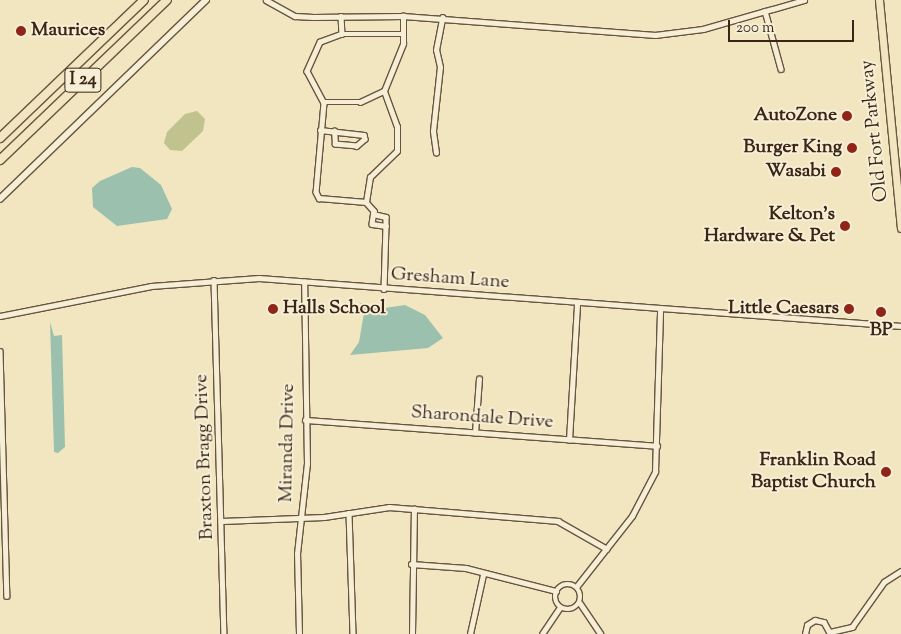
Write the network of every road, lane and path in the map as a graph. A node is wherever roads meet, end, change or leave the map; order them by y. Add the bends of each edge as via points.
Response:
1 (144, 0) edge
2 (167, 0) edge
3 (206, 0) edge
4 (266, 0) edge
5 (804, 0) edge
6 (879, 0) edge
7 (765, 11) junction
8 (341, 16) junction
9 (403, 16) junction
10 (442, 18) junction
11 (342, 34) junction
12 (403, 34) junction
13 (781, 69) dead end
14 (384, 91) junction
15 (324, 102) junction
16 (320, 130) junction
17 (334, 132) junction
18 (0, 138) edge
19 (436, 153) dead end
20 (0, 160) edge
21 (0, 199) edge
22 (366, 202) junction
23 (374, 214) junction
24 (386, 226) junction
25 (901, 228) edge
26 (214, 280) junction
27 (304, 282) junction
28 (384, 289) junction
29 (577, 304) junction
30 (660, 310) junction
31 (0, 316) edge
32 (901, 326) edge
33 (0, 351) edge
34 (479, 379) dead end
35 (305, 420) junction
36 (475, 433) junction
37 (569, 440) junction
38 (657, 446) junction
39 (414, 509) junction
40 (349, 513) junction
41 (301, 519) junction
42 (222, 521) junction
43 (607, 549) junction
44 (411, 564) junction
45 (901, 571) edge
46 (484, 575) junction
47 (577, 586) junction
48 (556, 591) junction
49 (7, 596) dead end
50 (580, 603) junction
51 (560, 607) junction
52 (830, 633) edge
53 (224, 634) edge
54 (299, 634) edge
55 (353, 634) edge
56 (412, 634) edge
57 (470, 634) edge
58 (542, 634) edge
59 (601, 634) edge
60 (805, 634) edge

1 - 18 highway, I 24
2 - 20 highway, I 24
3 - 21 street
4 - 8 street via 295,16
5 - 7 street
6 - 25 main road, Old Fort Parkway
7 - 10 street via 703,29 655,35
7 - 13 street
8 - 9 street
8 - 11 street
9 - 10 street
9 - 12 street
10 - 19 street via 436,50 440,67 433,131
11 - 12 street
11 - 15 street via 320,42 307,71
12 - 14 street
14 - 15 street via 360,102
14 - 22 street via 397,128 397,151 370,177
15 - 16 street
16 - 17 street
16 - 22 street via 317,196
17 - 17 street via 364,135 365,139 357,146 335,144
22 - 23 street
23 - 24 street via 386,217
23 - 24 street via 372,224
24 - 28 street
26 - 27 street, Gresham Lane
26 - 31 street, Gresham Lane via 151,286
26 - 42 street, Braxton Bragg Drive
27 - 28 street, Gresham Lane
27 - 35 street, Miranda Drive
28 - 29 street, Gresham Lane
29 - 30 street, Gresham Lane
29 - 37 street
30 - 32 street, Gresham Lane
30 - 38 street via 654,416
33 - 49 street
34 - 36 street
35 - 36 street, Sharondale Drive
35 - 41 street, Miranda Drive via 306,482
36 - 37 street, Sharondale Drive
37 - 38 street, Sharondale Drive
38 - 43 street via 655,472 648,490
39 - 40 street via 376,507
39 - 43 street via 558,520
39 - 44 street
40 - 41 street
40 - 55 street
41 - 42 street
41 - 54 street, Miranda Drive via 297,554
42 - 53 street, Braxton Bragg Drive
43 - 47 street
44 - 46 street via 460,567
44 - 56 street
45 - 52 street via 884,582 852,627
46 - 48 street
46 - 57 street
47 - 48 street via 565,584
47 - 50 street
48 - 51 street
50 - 51 street via 572,610
50 - 59 street
51 - 58 street
52 - 60 street via 824,622 815,620 807,625

